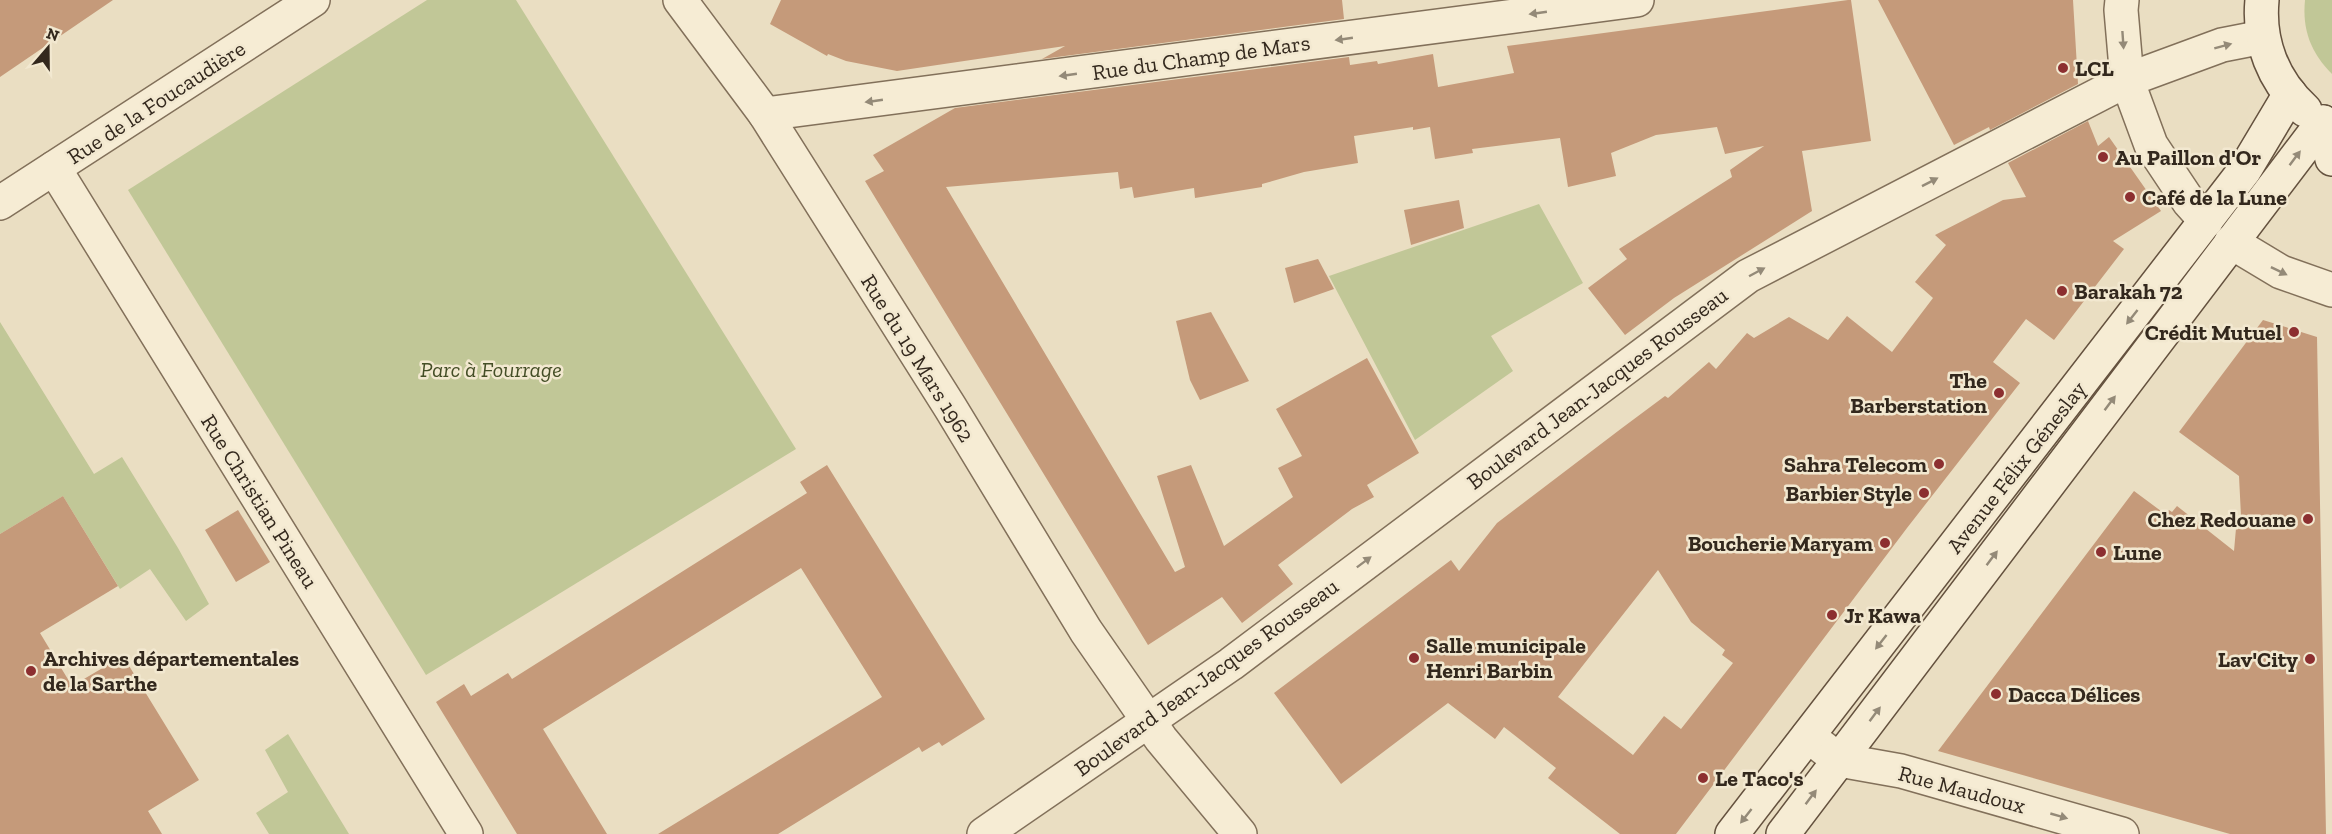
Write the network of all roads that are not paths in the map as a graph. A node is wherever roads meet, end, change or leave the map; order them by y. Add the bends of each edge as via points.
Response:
1 (313, 0) edge
2 (680, 0) edge
3 (1637, 0) edge
4 (2122, 0) edge
5 (2262, 0) edge
6 (2263, 37) junction
7 (2127, 80) junction
8 (2290, 94) junction
9 (765, 114) junction
10 (2327, 124) edge
11 (2332, 159) edge
12 (54, 168) junction
13 (0, 204) edge
14 (2206, 221) junction
15 (2231, 242) junction
16 (2332, 290) edge
17 (1148, 721) junction
18 (1808, 736) junction
19 (1839, 760) junction
20 (466, 834) edge
21 (984, 834) edge
22 (1240, 834) edge
23 (1732, 834) edge
24 (1783, 834) edge
25 (2122, 834) edge

1 - 12 street, Rue de la Foucaudière
2 - 9 street, Rue du 19 Mars 1962
3 -> 9 street, Rue du Champ de Mars
4 -> 7 street
5 - 6 street
7 -> 6 street, Boulevard Jean-Jacques Rousseau via 2222,45
6 - 8 street via 2275,72
7 - 14 street via 2151,145
17 -> 7 street, Boulevard Jean-Jacques Rousseau via 1231,664 1748,276
8 - 10 street
8 - 14 street, Avenue Félix Géneslay via 2244,171
9 - 17 street, Rue du 19 Mars 1962 via 1086,631
10 - 11 street
15 -> 10 street, Avenue Félix Géneslay
12 - 13 street, Rue de la Foucaudière
12 - 20 street, Rue Christian Pineau
14 -> 18 street, Avenue Félix Géneslay
15 -> 16 street via 2281,272
19 -> 15 street, Avenue Félix Géneslay
17 - 21 street, Boulevard Jean-Jacques Rousseau
17 - 22 street, Rue du 19 Mars 1962
18 - 19 street, Rue Maudoux
18 -> 23 street, Avenue Félix Géneslay
24 -> 19 street, Avenue Félix Géneslay
19 -> 25 street, Rue Maudoux via 1900,771

